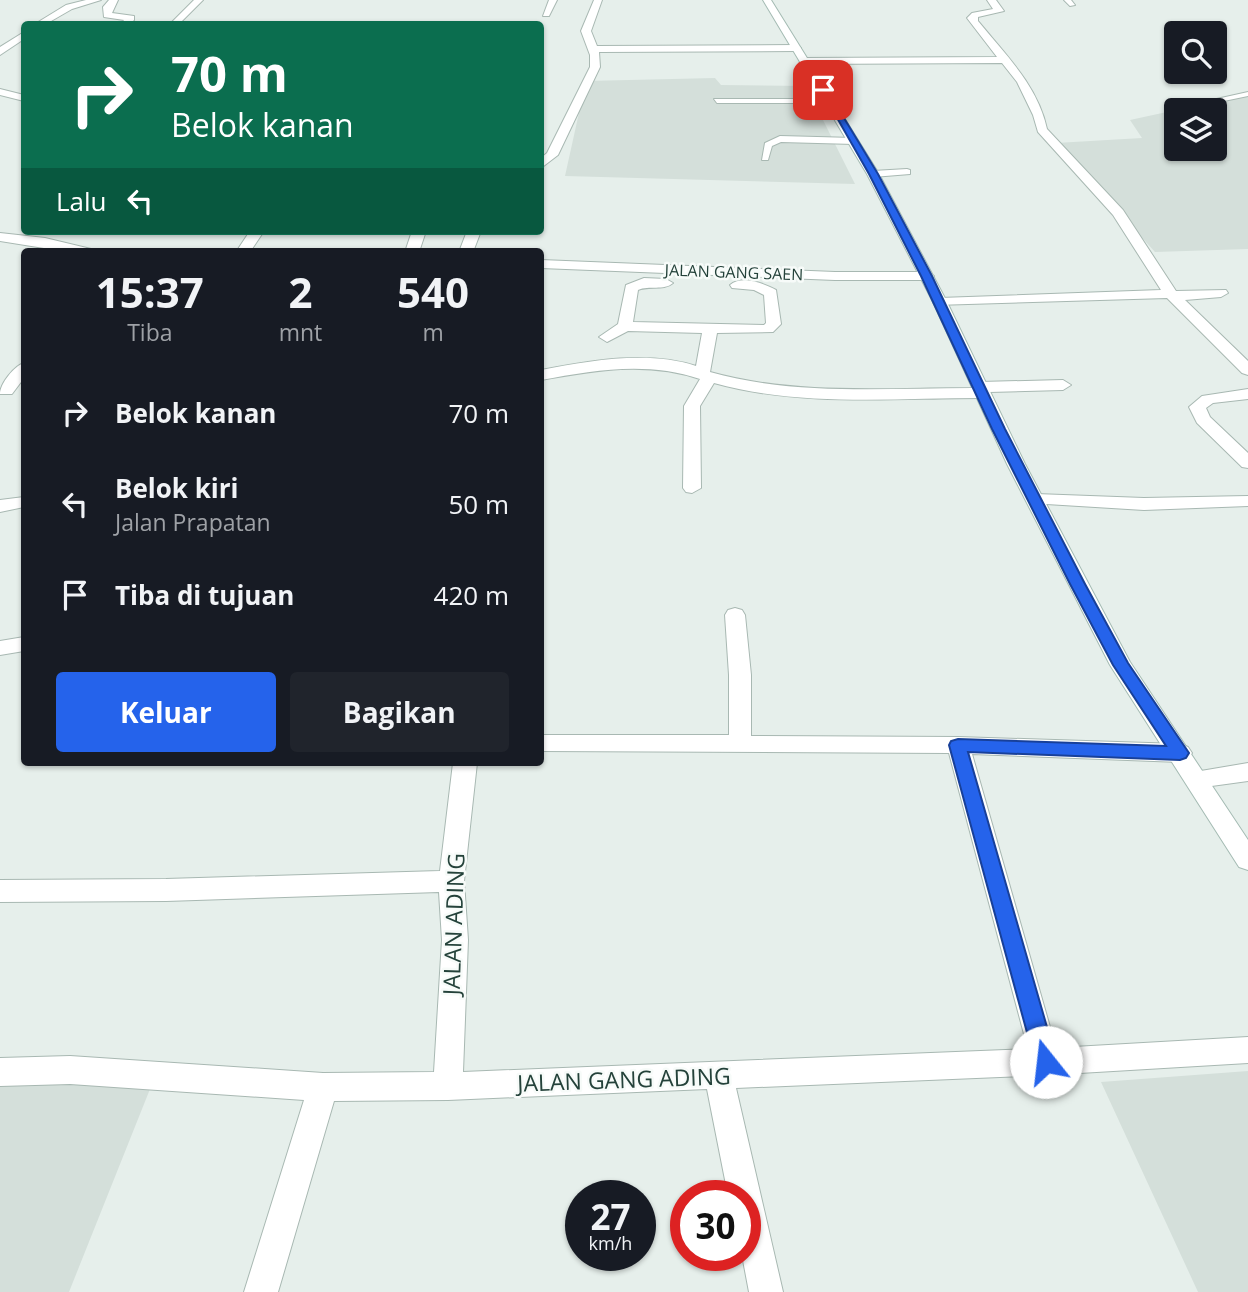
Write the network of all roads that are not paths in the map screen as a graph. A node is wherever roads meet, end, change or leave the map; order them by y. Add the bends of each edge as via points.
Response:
1 (97, 0) edge
2 (114, 0) edge
3 (199, 0) edge
4 (552, 0) edge
5 (598, 0) edge
6 (767, 0) edge
7 (991, 0) edge
8 (546, 14) dead end
9 (45, 21) edge
10 (128, 21) edge
11 (177, 21) edge
12 (21, 37) edge
13 (594, 49) junction
14 (0, 51) edge
15 (800, 55) junction
16 (1004, 60) junction
17 (0, 92) edge
18 (1248, 94) edge
19 (21, 97) edge
20 (1227, 98) edge
21 (717, 101) dead end
22 (830, 101) junction
23 (854, 141) junction
24 (765, 158) dead end
25 (544, 162) edge
26 (907, 172) dead end
27 (873, 174) junction
28 (0, 237) edge
29 (70, 248) edge
30 (544, 264) edge
31 (927, 276) junction
32 (1222, 293) dead end
33 (1172, 295) junction
34 (940, 302) junction
35 (625, 326) junction
36 (710, 330) junction
37 (607, 337) dead end
38 (1248, 370) edge
39 (21, 371) edge
40 (544, 375) edge
41 (705, 375) junction
42 (1063, 385) dead end
43 (3, 390) edge
44 (981, 390) junction
45 (21, 393) edge
46 (1248, 394) edge
47 (1248, 463) edge
48 (692, 488) dead end
49 (1036, 499) junction
50 (1248, 501) edge
51 (21, 502) edge
52 (0, 506) edge
53 (735, 615) dead end
54 (21, 644) edge
55 (0, 648) edge
56 (544, 743) edge
57 (740, 744) junction
58 (958, 745) junction
59 (1180, 753) junction
60 (465, 766) edge
61 (1248, 772) edge
62 (1198, 779) junction
63 (1248, 860) edge
64 (451, 881) junction
65 (0, 891) edge
66 (1248, 1050) edge
67 (1046, 1062) junction
68 (0, 1072) edge
69 (719, 1075) junction
70 (448, 1086) junction
71 (323, 1087) junction
72 (741, 1180) edge
73 (761, 1269) edge
74 (261, 1292) edge
75 (766, 1292) edge

1 - 9 street via 69,7
2 - 10 street via 107,15 131,18
3 - 11 street
4 - 8 street
5 - 13 street via 586,31
6 - 15 street
7 - 16 street via 999,11 972,18
12 - 14 street
13 - 15 street
13 - 25 street via 595,67 589,82 552,155
15 - 16 street
15 - 22 street
16 - 33 street via 1021,81 1042,130 1118,213
17 - 19 street
18 - 20 lane
21 - 22 lane
22 - 23 street
23 - 24 lane via 780,139 768,145
23 - 27 street
26 - 27 lane
27 - 31 street
28 - 29 street
30 - 31 street, JALAN GANG SAEN
31 - 34 street
32 - 33 street
33 - 34 street
33 - 38 street
34 - 44 street
35 - 36 street
35 - 36 street via 631,288 636,284 757,286 771,293 774,324 768,329
35 - 37 street
36 - 41 street
39 - 43 street
40 - 41 street via 637,364 684,368
41 - 44 street via 793,393
41 - 48 street via 692,406
42 - 44 street
43 - 45 street
44 - 49 street
46 - 47 street via 1208,399 1197,407 1203,419
49 - 50 street
49 - 59 street via 1121,665
51 - 52 street
53 - 57 street
54 - 55 street
56 - 57 street
57 - 58 street
58 - 59 street
58 - 67 street
59 - 62 street
60 - 64 street, JALAN ADING
61 - 62 street
62 - 63 street
64 - 65 street
64 - 70 street, JALAN ADING via 455,940
66 - 67 street, JALAN GANG ADING
67 - 69 street, JALAN GANG ADING
68 - 71 street, JALAN GANG ADING via 70,1070
69 - 70 street, JALAN GANG ADING
69 - 72 street
70 - 71 street, JALAN GANG ADING
71 - 74 street
73 - 75 street

